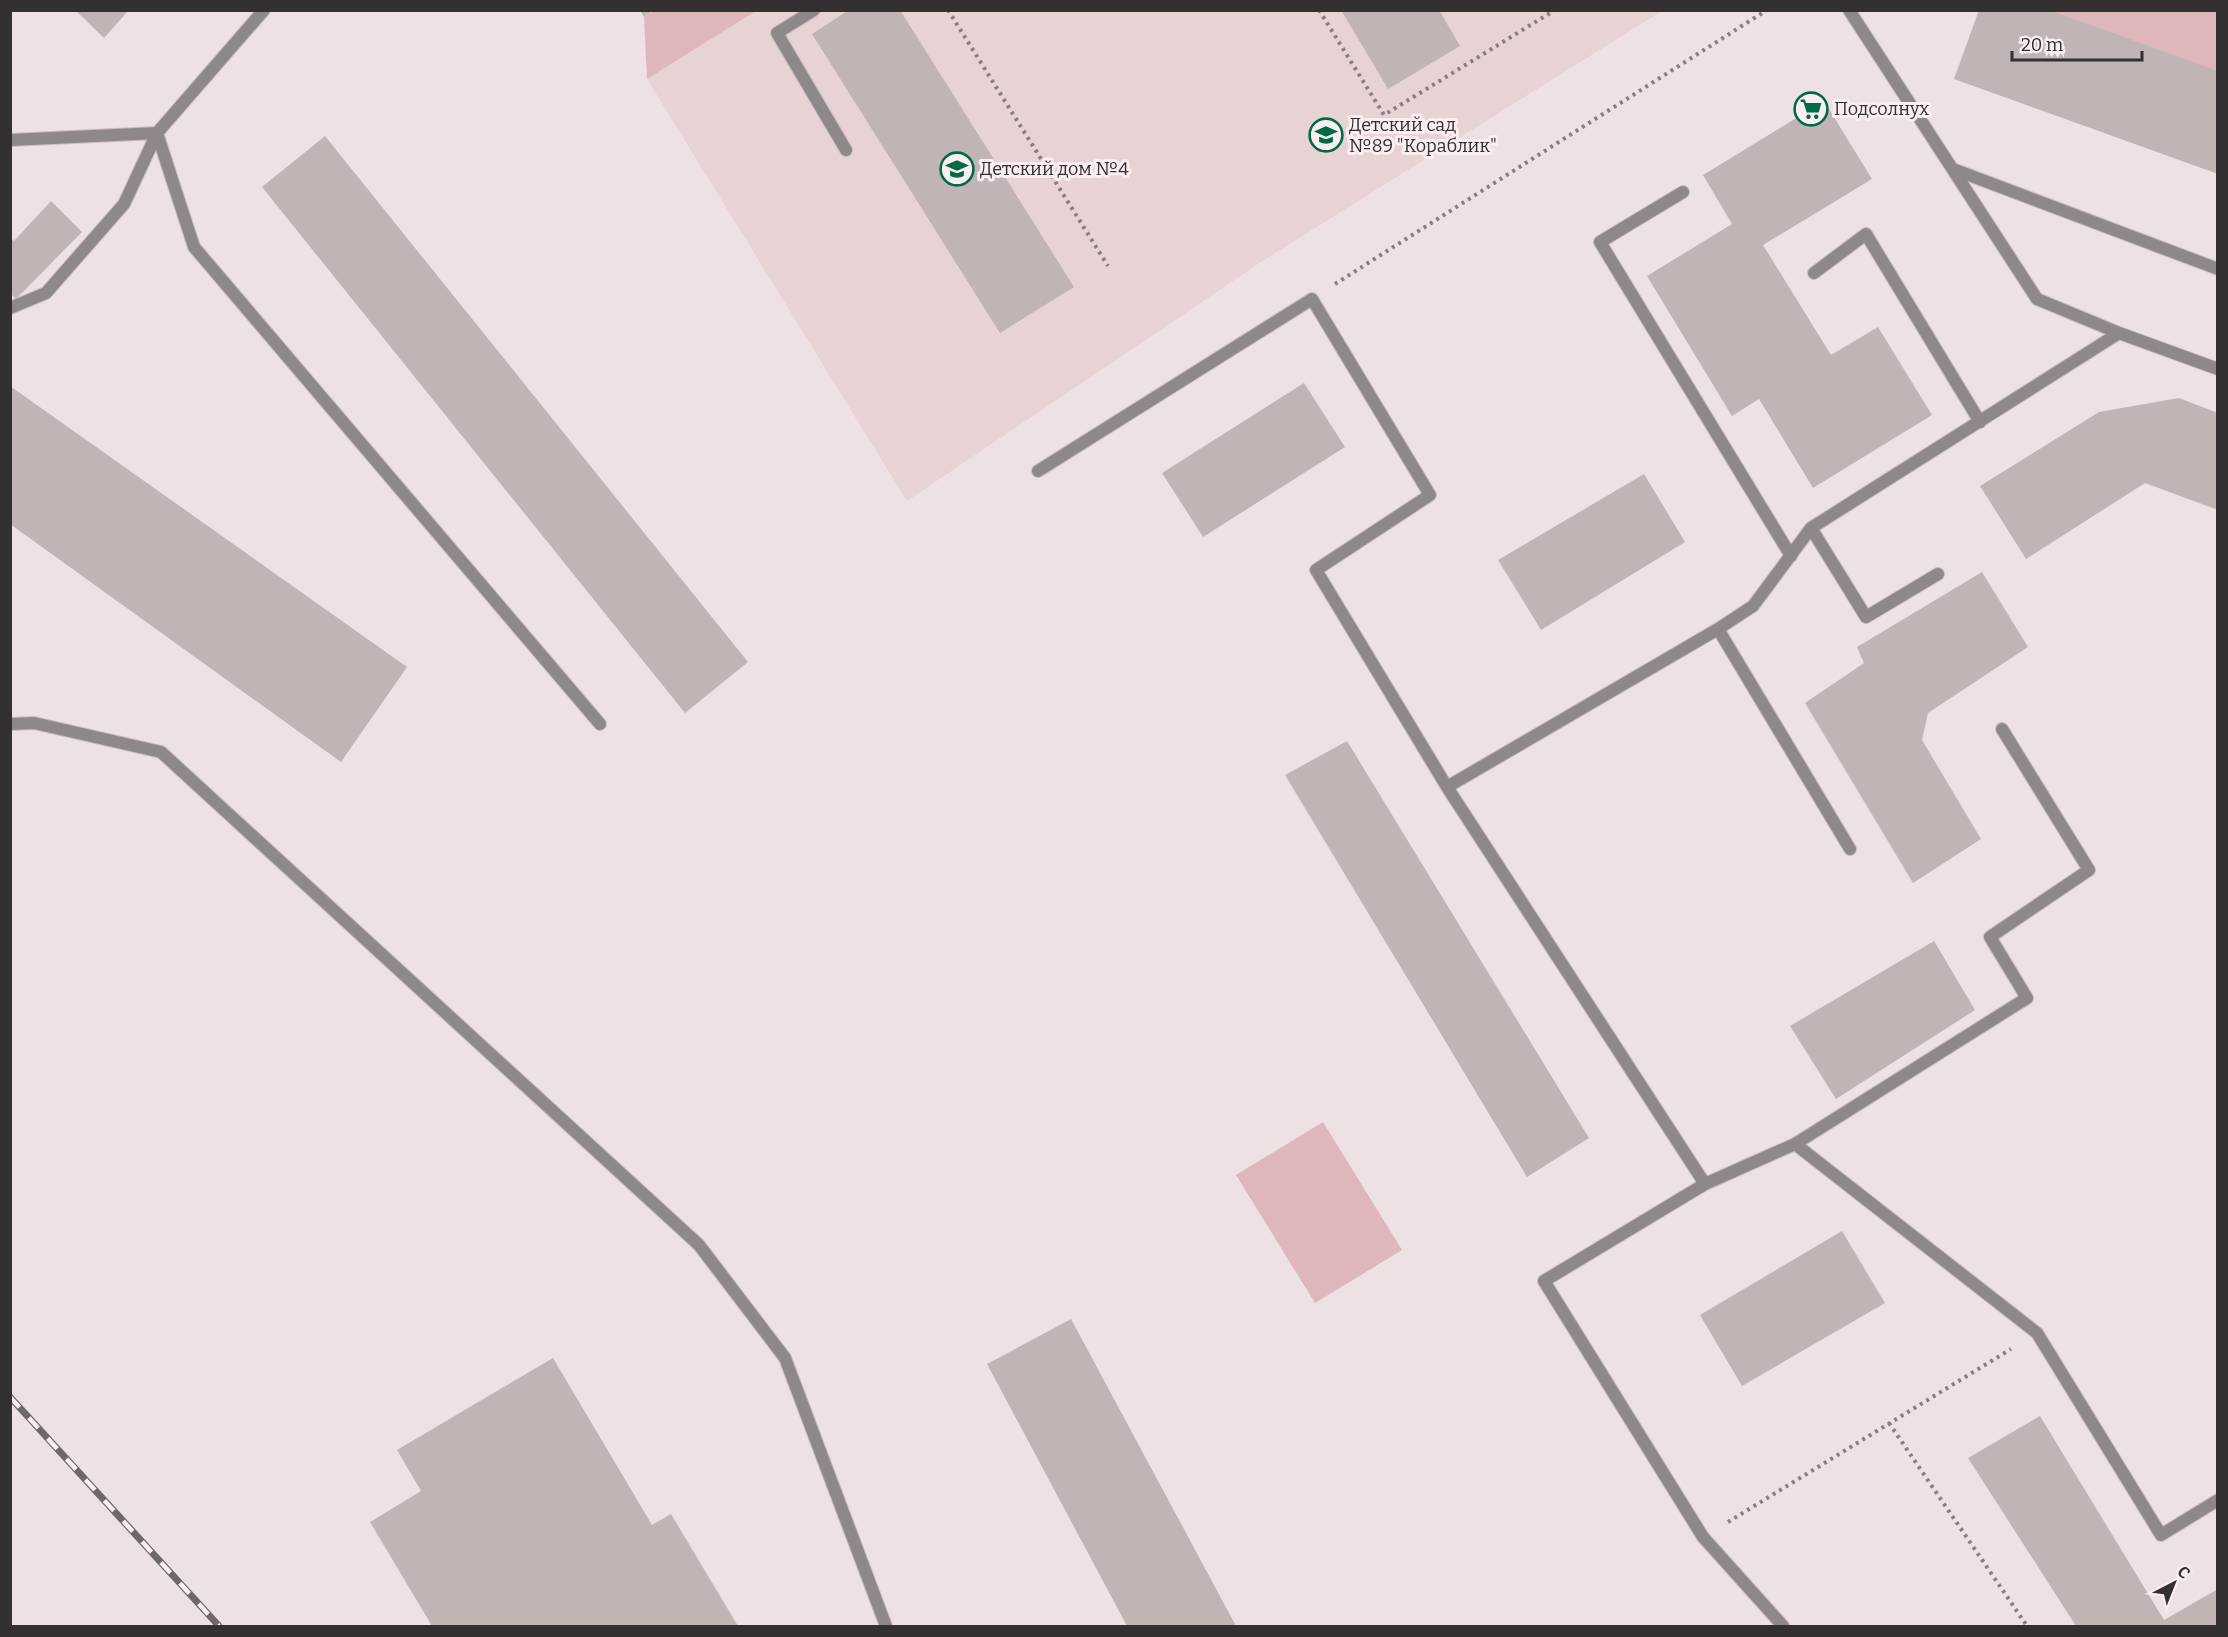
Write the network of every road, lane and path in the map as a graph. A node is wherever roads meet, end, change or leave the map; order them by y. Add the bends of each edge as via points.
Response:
1 (264, 10) edge
2 (814, 10) edge
3 (948, 10) edge
4 (1319, 10) edge
5 (1555, 10) edge
6 (1767, 10) edge
7 (1850, 10) edge
8 (157, 133) junction
9 (10, 140) edge
10 (846, 150) dead end
11 (1953, 169) junction
12 (1683, 192) dead end
13 (1108, 266) dead end
14 (2217, 269) edge
15 (1814, 273) dead end
16 (1312, 299) junction
17 (10, 308) edge
18 (2119, 333) junction
19 (2217, 369) edge
20 (1980, 422) junction
21 (1038, 471) dead end
22 (1811, 528) junction
23 (1791, 556) junction
24 (1938, 573) dead end
25 (1718, 629) junction
26 (10, 724) edge
27 (600, 724) dead end
28 (2002, 729) dead end
29 (1447, 787) junction
30 (1850, 849) dead end
31 (1795, 1144) junction
32 (1705, 1184) junction
33 (2037, 1333) junction
34 (1888, 1423) junction
35 (2217, 1500) edge
36 (1703, 1537) junction
37 (885, 1626) edge
38 (1783, 1626) edge
39 (2027, 1626) edge

1 - 8 lane
2 - 10 lane via 777,33
3 - 13 path
4 - 5 path via 1384,115
6 - 16 path
7 - 11 lane
8 - 9 lane
8 - 17 lane via 124,204 46,292
8 - 27 lane via 194,247
11 - 14 lane
11 - 18 lane via 2037,299
12 - 23 lane via 1600,242
15 - 20 lane via 1866,234
16 - 21 lane
16 - 29 lane via 1430,495 1316,570
18 - 19 lane
18 - 20 lane
20 - 22 lane
22 - 23 lane
22 - 24 lane via 1866,617
23 - 25 lane via 1753,606
25 - 29 lane
25 - 30 lane
26 - 37 lane via 34,723 161,752 699,1245 784,1358
28 - 31 lane via 2089,870 1990,937 2026,998
29 - 32 lane
31 - 32 lane
31 - 33 lane
32 - 36 lane via 1544,1281
33 - 34 path
33 - 35 lane via 2161,1535
34 - 36 path
34 - 39 path
36 - 38 lane

